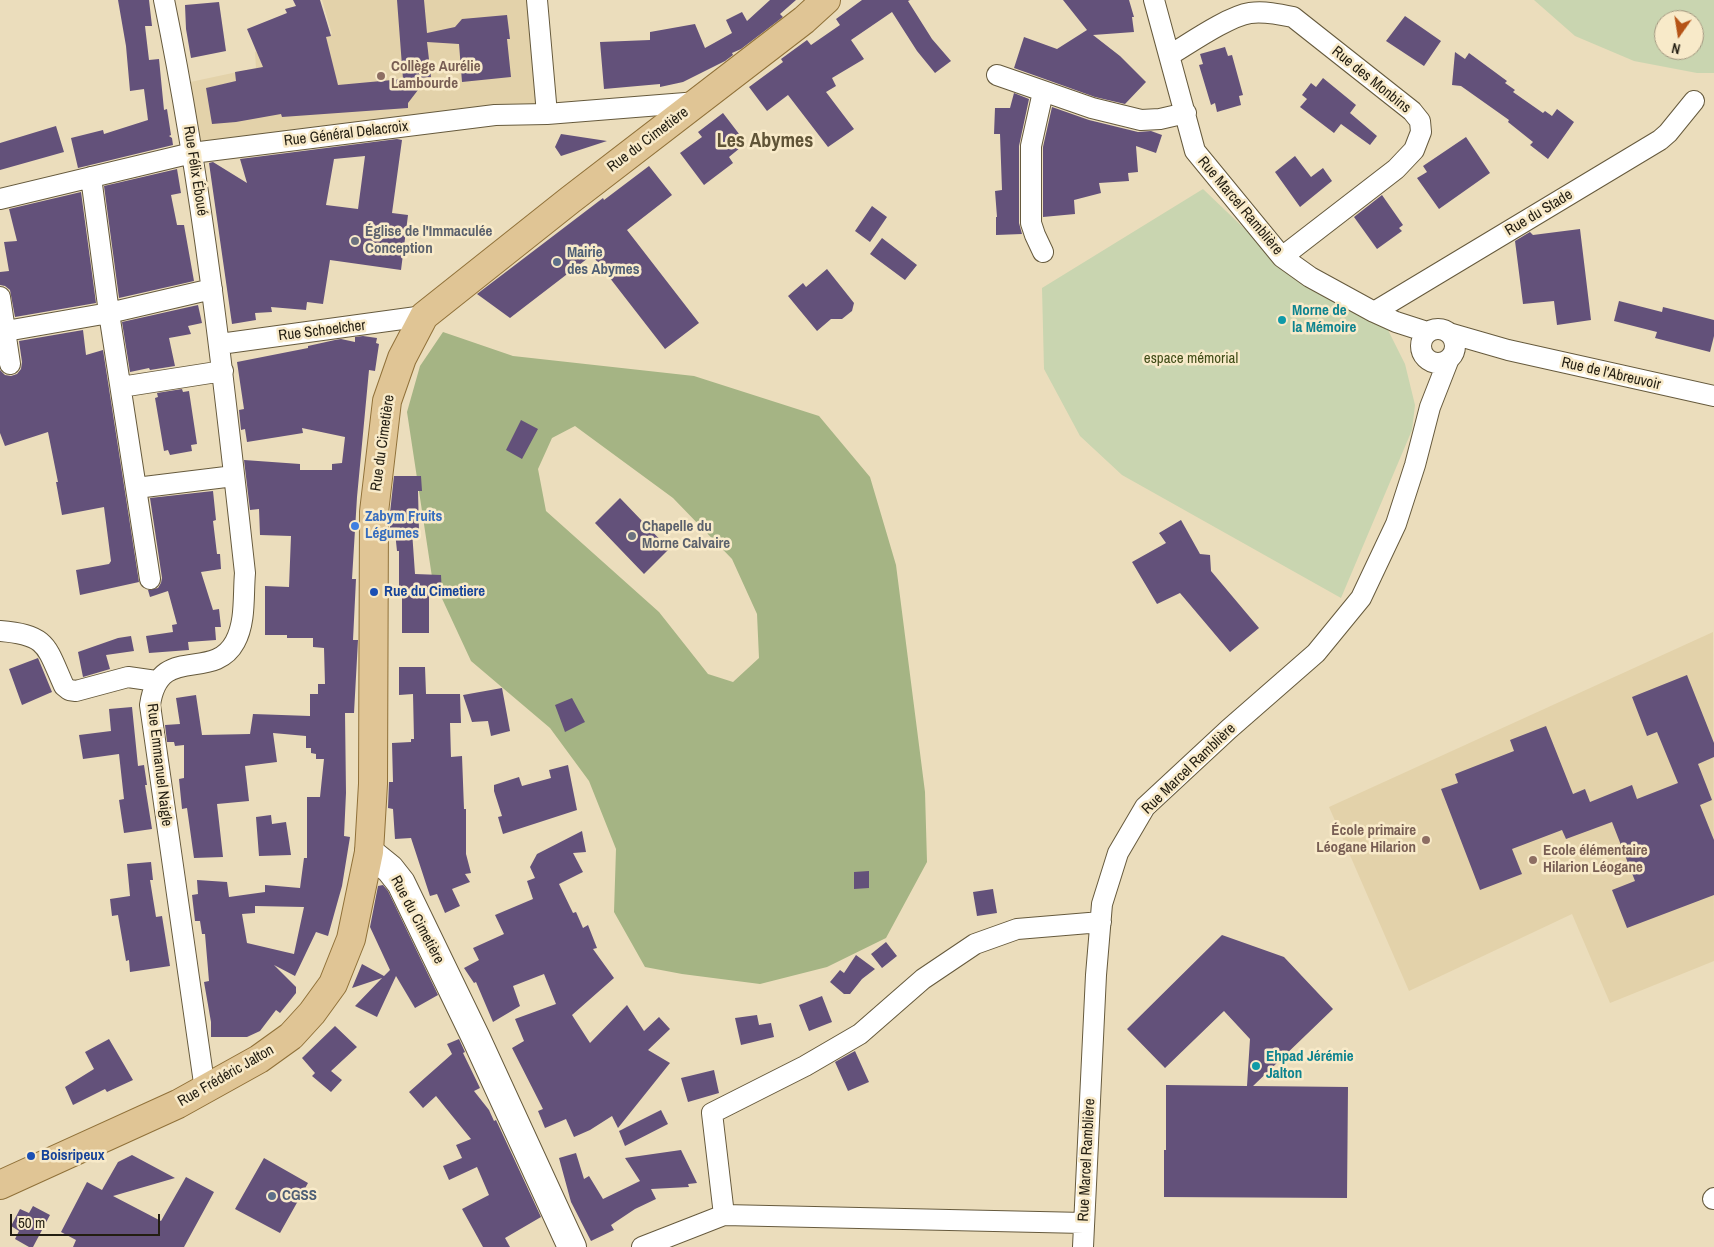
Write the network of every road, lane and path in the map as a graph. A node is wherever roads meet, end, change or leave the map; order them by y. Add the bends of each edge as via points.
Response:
1 (164, 0) edge
2 (537, 0) edge
3 (826, 0) edge
4 (1154, 0) edge
5 (1170, 55) junction
6 (997, 75) dead end
7 (1043, 92) junction
8 (1694, 101) dead end
9 (698, 102) junction
10 (547, 114) junction
11 (1186, 114) junction
12 (192, 153) junction
13 (91, 177) junction
14 (0, 199) edge
15 (1042, 252) dead end
16 (1282, 257) junction
17 (212, 289) junction
18 (0, 297) edge
19 (1374, 312) junction
20 (109, 313) junction
21 (424, 316) junction
22 (6, 331) junction
23 (1449, 333) junction
24 (1423, 343) junction
25 (220, 344) junction
26 (1508, 350) junction
27 (1450, 358) junction
28 (10, 364) dead end
29 (223, 371) junction
30 (121, 387) junction
31 (1714, 396) edge
32 (1430, 407) junction
33 (234, 476) junction
34 (136, 488) junction
35 (150, 579) dead end
36 (0, 631) edge
37 (156, 680) junction
38 (369, 852) junction
39 (1101, 922) junction
40 (205, 1090) junction
41 (0, 1185) edge
42 (724, 1215) junction
43 (1084, 1223) junction
44 (572, 1247) edge
45 (642, 1247) edge
46 (1083, 1247) edge

1 - 12 street, Rue Félix Éboué
2 - 10 street
3 - 9 main road, Rue du Cimetière
4 - 5 street, Rue Marcel Ramblière
5 - 11 street, Rue Marcel Ramblière
5 - 16 street, Rue des Monbins via 1235,17 1269,12 1293,17 1412,111 1420,121 1421,132 1414,150 1396,169
6 - 7 street
7 - 11 street via 1141,120
7 - 15 street via 1031,146 1032,223
8 - 19 street, Rue du Stade via 1660,140
9 - 10 street, Rue Général Delacroix
9 - 21 main road, Rue du Cimetière
10 - 12 street, Rue Général Delacroix via 495,115
11 - 16 street, Rue Marcel Ramblière via 1195,151
12 - 13 street, Rue Général Delacroix
12 - 17 street, Rue Félix Éboué
13 - 14 street, Rue Général Delacroix
13 - 20 street
16 - 19 street, Rue Marcel Ramblière via 1310,277
17 - 20 street
17 - 25 street, Rue Félix Éboué
18 - 22 street
19 - 24 street, Rue Marcel Ramblière via 1396,322
20 - 22 street
20 - 30 street
21 - 25 street, Rue Schoelcher
21 - 38 main road, Rue du Cimetière via 402,358 387,401 374,512 373,784
22 - 28 street
23 - 24 street via 1435,329
23 - 26 street
23 - 27 street via 1455,347
24 - 27 street via 1426,359 1432,363
24 - 32 street, Rue Marcel Ramblière
25 - 29 street, Rue Emmanuel Naigle
26 - 27 street
26 - 31 street, Rue de l'Abreuvoir
27 - 32 street, Rue Marcel Ramblière
29 - 30 street
29 - 33 street, Rue Emmanuel Naigle
30 - 34 street
32 - 39 street, Rue Marcel Ramblière via 1396,524 1361,598 1316,653 1145,808 1118,853 1102,904
33 - 34 street
33 - 37 street, Rue Emmanuel Naigle via 245,573 242,619 236,641 227,654 211,662 168,670
34 - 35 street
36 - 37 street via 34,637 46,647 64,686 69,690 128,677
37 - 40 street, Rue Emmanuel Naigle via 150,704
38 - 40 main road, Rue Frédéric Jalton via 351,939 332,984 312,1013 290,1036 259,1059
38 - 44 street, Rue du Cimetière via 390,869 401,884
39 - 42 street via 1017,929 975,944 923,979 860,1034 805,1066 712,1112
39 - 43 street, Rue Marcel Ramblière
40 - 41 main road, Rue Frédéric Jalton
42 - 43 street
42 - 45 street
43 - 46 street, Rue Marcel Ramblière

